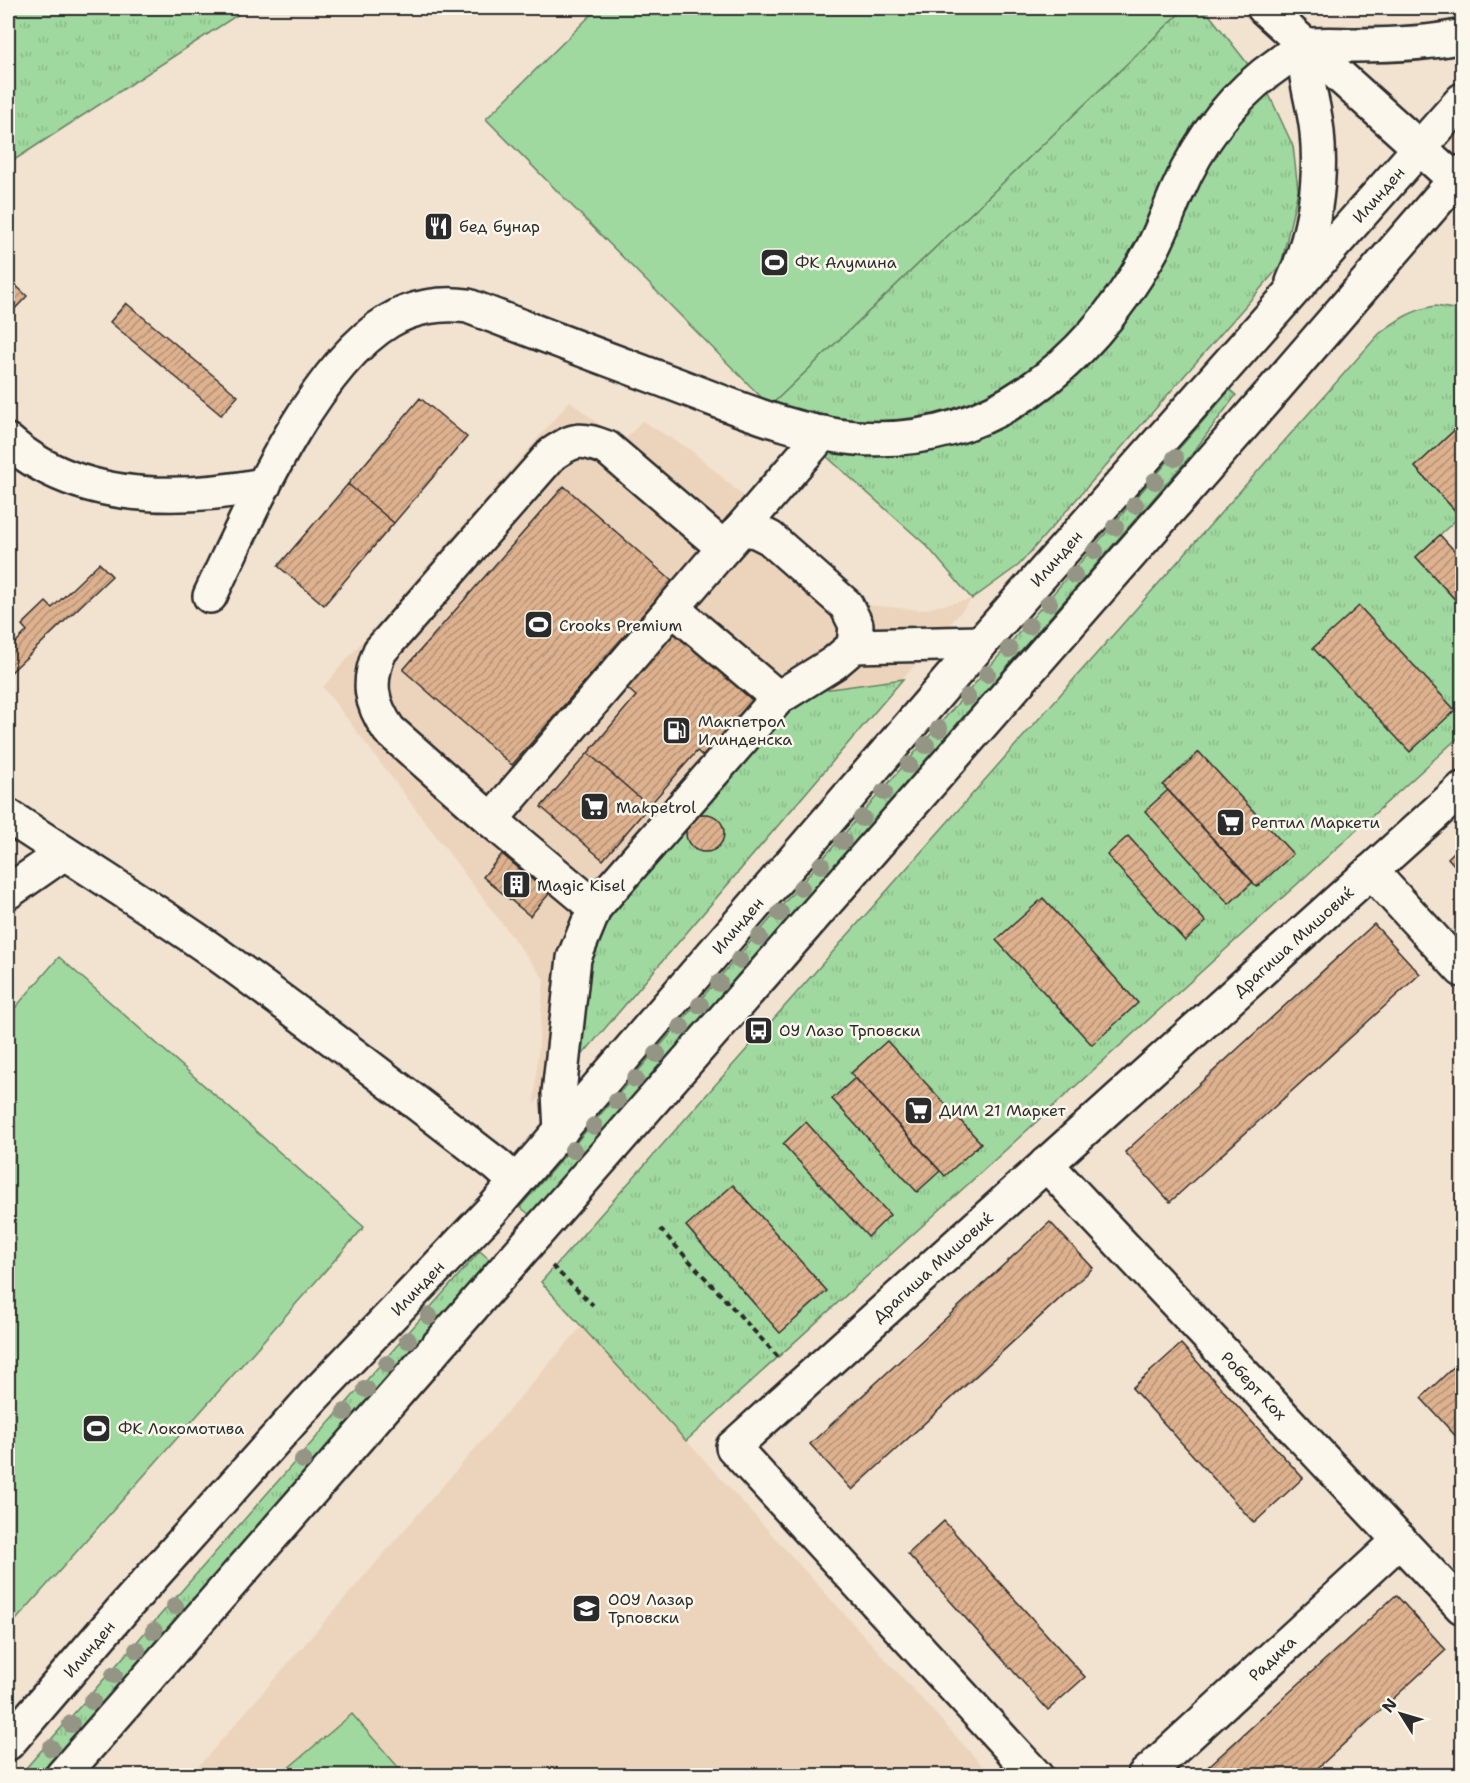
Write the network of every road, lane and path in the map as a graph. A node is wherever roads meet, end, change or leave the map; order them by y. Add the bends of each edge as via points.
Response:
1 (1264, 8) edge
2 (1462, 36) edge
3 (1306, 45) junction
4 (1462, 100) edge
5 (1421, 147) junction
6 (1460, 179) edge
7 (1282, 304) junction
8 (823, 433) junction
9 (8, 441) edge
10 (264, 485) junction
11 (732, 539) junction
12 (210, 596) dead end
13 (672, 609) junction
14 (981, 643) junction
15 (854, 646) junction
16 (778, 698) junction
17 (1462, 789) edge
18 (8, 816) edge
19 (491, 820) junction
20 (64, 853) junction
21 (1371, 871) junction
22 (8, 892) edge
23 (595, 907) junction
24 (1462, 970) edge
25 (561, 1131) junction
26 (1046, 1164) junction
27 (516, 1182) junction
28 (660, 1229) dead end
29 (528, 1243) junction
30 (593, 1305) dead end
31 (803, 1384) junction
32 (1400, 1540) junction
33 (1462, 1607) edge
34 (8, 1743) edge
35 (62, 1776) edge
36 (1036, 1776) edge
37 (1144, 1776) edge

1 - 3 street
2 - 3 street via 1398,44
3 - 5 street
3 - 7 street via 1306,85 1317,131 1316,193 1301,264
3 - 8 street via 1262,75 1216,122 1196,152 1152,250 1130,285 1108,316 1055,372 1000,410 939,432 899,438
4 - 5 street, Илинден
5 - 6 street
5 - 7 street, Илинден
6 - 29 street
7 - 14 street, Илинден
8 - 10 street via 759,416 468,306 438,304 390,320 347,357 308,410
8 - 11 street
9 - 10 street via 57,474 125,492 204,493
10 - 12 street
11 - 13 street
11 - 15 street via 756,531 770,538 846,605 856,625
11 - 19 street via 607,448 580,440 569,443 552,454 380,651 372,683 376,712 389,730
13 - 16 street
13 - 19 street
14 - 15 street
14 - 25 street, Илинден
15 - 16 street
16 - 23 street
17 - 21 street, Драгиша Мишовиќ
18 - 20 street
19 - 23 street
20 - 22 street
20 - 27 street via 211,950 356,1056
21 - 24 street
21 - 26 street, Драгиша Мишовиќ
23 - 25 street via 574,958 559,1093
25 - 27 street, Илинден
26 - 31 street, Драгиша Мишовиќ
26 - 32 street, Роберт Кох
27 - 34 street, Илинден via 314,1396
28 - 31 path
29 - 30 path
29 - 35 street
31 - 36 street, Драгиша Мишовиќ via 733,1447
32 - 33 street, Роберт Кох
32 - 37 street, Радика

